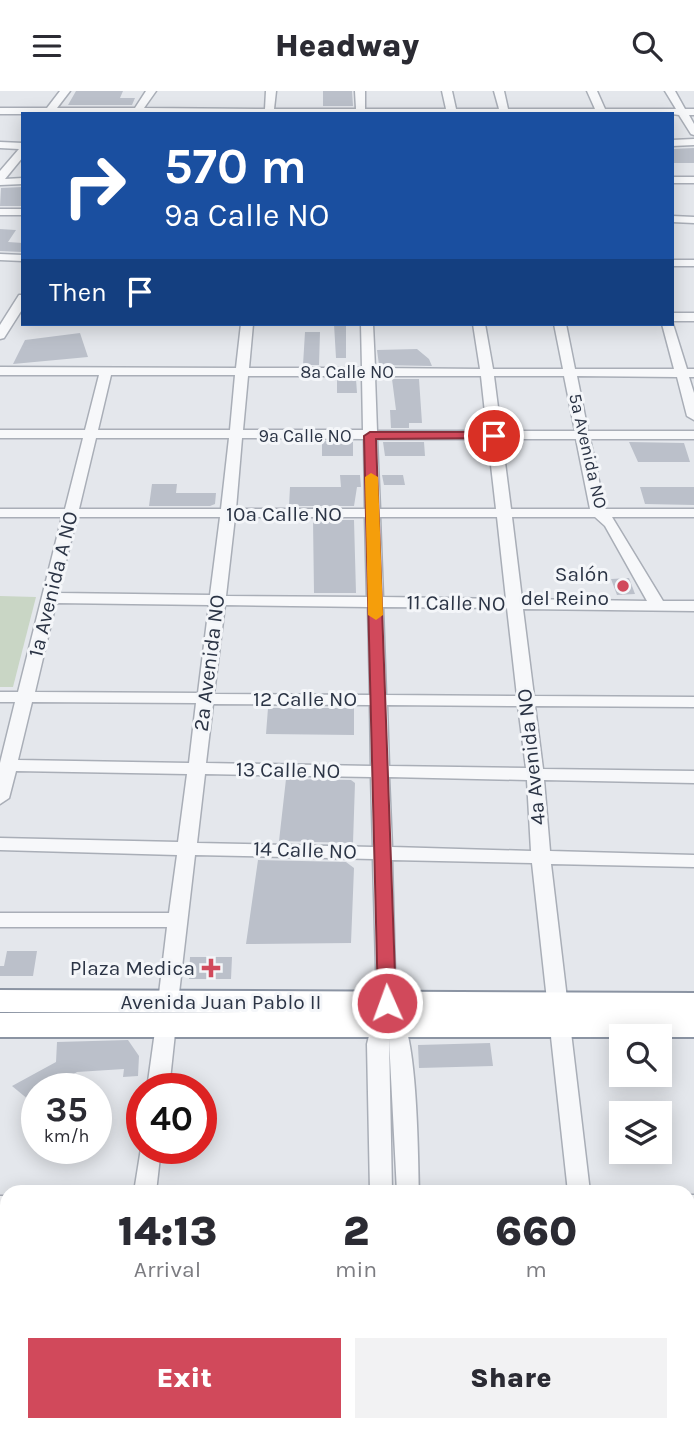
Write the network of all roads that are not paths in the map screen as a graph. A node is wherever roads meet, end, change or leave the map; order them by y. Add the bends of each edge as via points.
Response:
1 (65, 91) edge
2 (151, 91) edge
3 (271, 91) edge
4 (360, 91) edge
5 (447, 91) edge
6 (499, 91) edge
7 (592, 91) edge
8 (670, 91) edge
9 (0, 111) edge
10 (49, 112) edge
11 (138, 112) edge
12 (269, 112) edge
13 (360, 112) edge
14 (451, 112) edge
15 (505, 112) edge
16 (602, 112) edge
17 (674, 113) edge
18 (683, 113) junction
19 (694, 113) edge
20 (694, 132) edge
21 (694, 142) edge
22 (674, 143) edge
23 (0, 145) edge
24 (21, 148) edge
25 (21, 151) edge
26 (0, 180) edge
27 (674, 180) edge
28 (694, 180) edge
29 (21, 181) edge
30 (0, 212) edge
31 (21, 212) edge
32 (674, 219) edge
33 (694, 220) edge
34 (0, 257) edge
35 (21, 258) edge
36 (674, 263) edge
37 (694, 263) edge
38 (21, 305) edge
39 (0, 307) edge
40 (674, 317) edge
41 (694, 317) edge
42 (247, 326) edge
43 (367, 326) edge
44 (479, 326) edge
45 (560, 326) edge
46 (669, 326) edge
47 (0, 335) edge
48 (0, 370) edge
49 (106, 371) junction
50 (243, 371) junction
51 (368, 372) junction
52 (487, 372) junction
53 (571, 373) junction
54 (688, 373) edge
55 (694, 416) edge
56 (0, 434) edge
57 (694, 435) edge
58 (89, 436) junction
59 (236, 436) junction
60 (370, 436) junction
61 (494, 436) junction
62 (581, 436) junction
63 (598, 512) junction
64 (0, 513) edge
65 (71, 513) junction
66 (694, 513) edge
67 (228, 514) junction
68 (373, 514) junction
69 (504, 514) junction
70 (49, 599) junction
71 (216, 600) junction
72 (375, 602) junction
73 (514, 604) junction
74 (658, 606) junction
75 (694, 606) edge
76 (0, 697) edge
77 (25, 697) junction
78 (205, 699) junction
79 (378, 700) junction
80 (526, 701) junction
81 (694, 702) edge
82 (8, 765) junction
83 (195, 769) junction
84 (380, 772) junction
85 (535, 775) junction
86 (694, 777) edge
87 (0, 798) edge
88 (0, 844) edge
89 (185, 847) junction
90 (383, 853) junction
91 (541, 857) junction
92 (694, 861) edge
93 (0, 920) edge
94 (177, 920) junction
95 (0, 1002) edge
96 (694, 1004) edge
97 (167, 1013) junction
98 (560, 1014) junction
99 (388, 1018) junction
100 (0, 1025) edge
101 (694, 1025) edge
102 (160, 1073) edge
103 (148, 1164) edge
104 (146, 1185) edge
105 (381, 1185) edge
106 (408, 1185) edge
107 (578, 1185) edge

1 - 10 street
2 - 11 street
3 - 12 street
4 - 13 street
5 - 14 street
6 - 15 street
7 - 16 street
8 - 18 street
9 - 10 street
17 - 18 street
18 - 19 street
18 - 20 street
21 - 22 street
23 - 24 street
25 - 26 street
26 - 29 street
27 - 28 street
30 - 31 street
32 - 33 street
34 - 35 street
36 - 37 street
38 - 39 street
38 - 47 street
40 - 41 street
42 - 50 street, 2a Avenida NO
43 - 51 street
44 - 52 street, 4a Avenida NO
45 - 53 street, 5a Avenida NO
46 - 54 street
48 - 49 street, 8a Calle NO
49 - 50 street, 8a Calle NO
49 - 58 street, 1a Avenida A NO
50 - 51 street, 8a Calle NO
50 - 59 street, 2a Avenida NO
51 - 52 street, 8a Calle NO
51 - 60 street
52 - 53 street, 8a Calle NO
52 - 61 street, 4a Avenida NO
53 - 54 street, 8a Calle NO
53 - 62 street, 5a Avenida NO
54 - 55 street
56 - 58 street, 9a Calle NO
57 - 62 street, 9a Calle NO
58 - 59 street, 9a Calle NO
58 - 65 street, 1a Avenida A NO
59 - 60 street, 9a Calle NO
59 - 67 street, 2a Avenida NO
60 - 61 street, 9a Calle NO
60 - 68 street
61 - 62 street, 9a Calle NO
61 - 69 street, 4a Avenida NO
62 - 63 street, 5a Avenida NO
63 - 66 street, 10a Calle NO
63 - 69 street, 10a Calle NO
63 - 74 street, 5a Avenida NO via 611,524
64 - 65 street, 10a Calle NO
65 - 67 street, 10a Calle NO
65 - 70 street, 1a Avenida A NO
67 - 68 street, 10a Calle NO
67 - 71 street, 2a Avenida NO
68 - 69 street, 10a Calle NO
68 - 72 street
69 - 73 street, 4a Avenida NO
70 - 71 street, 11 Calle NO
70 - 77 street, 1a Avenida A NO
71 - 72 street, 11 Calle NO
71 - 78 street, 2a Avenida NO
72 - 73 street, 11 Calle NO
72 - 79 street
73 - 74 street, 11 Calle NO
73 - 80 street, 4a Avenida NO
74 - 75 street, 11 Calle NO
76 - 77 street, 12 Calle NO
77 - 78 street, 12 Calle NO
77 - 82 street, 1a Avenida A NO
78 - 79 street, 12 Calle NO
78 - 83 street, 2a Avenida NO
79 - 80 street, 12 Calle NO
79 - 84 street
80 - 81 street, 12 Calle NO
80 - 85 street, 4a Avenida NO
82 - 83 street, 13 Calle NO
82 - 87 street, 1a Avenida A NO
83 - 84 street, 13 Calle NO
83 - 89 street, 2a Avenida NO
84 - 85 street, 13 Calle NO
84 - 90 street
85 - 86 street, 13 Calle NO
85 - 91 street, 4a Avenida NO
88 - 89 street, 14 Calle NO
89 - 90 street, 14 Calle NO
89 - 94 street, 2a Avenida NO
90 - 91 street, 14 Calle NO
90 - 99 street
91 - 92 street, 14 Calle NO
91 - 98 street, 4a Avenida NO
93 - 94 street
94 - 97 street, 2a Avenida NO
95 - 97 highway, Avenida Juan Pablo II
96 - 98 highway, Avenida Juan Pablo II
97 - 99 highway, Avenida Juan Pablo II
97 - 100 highway, Avenida Juan Pablo II
97 - 102 street, 2a Avenida NO
98 - 99 highway, Avenida Juan Pablo II
98 - 101 highway, Avenida Juan Pablo II
98 - 107 street, 4a Avenida NO
99 - 105 street via 377,1044
99 - 106 street via 401,1044
103 - 104 street

